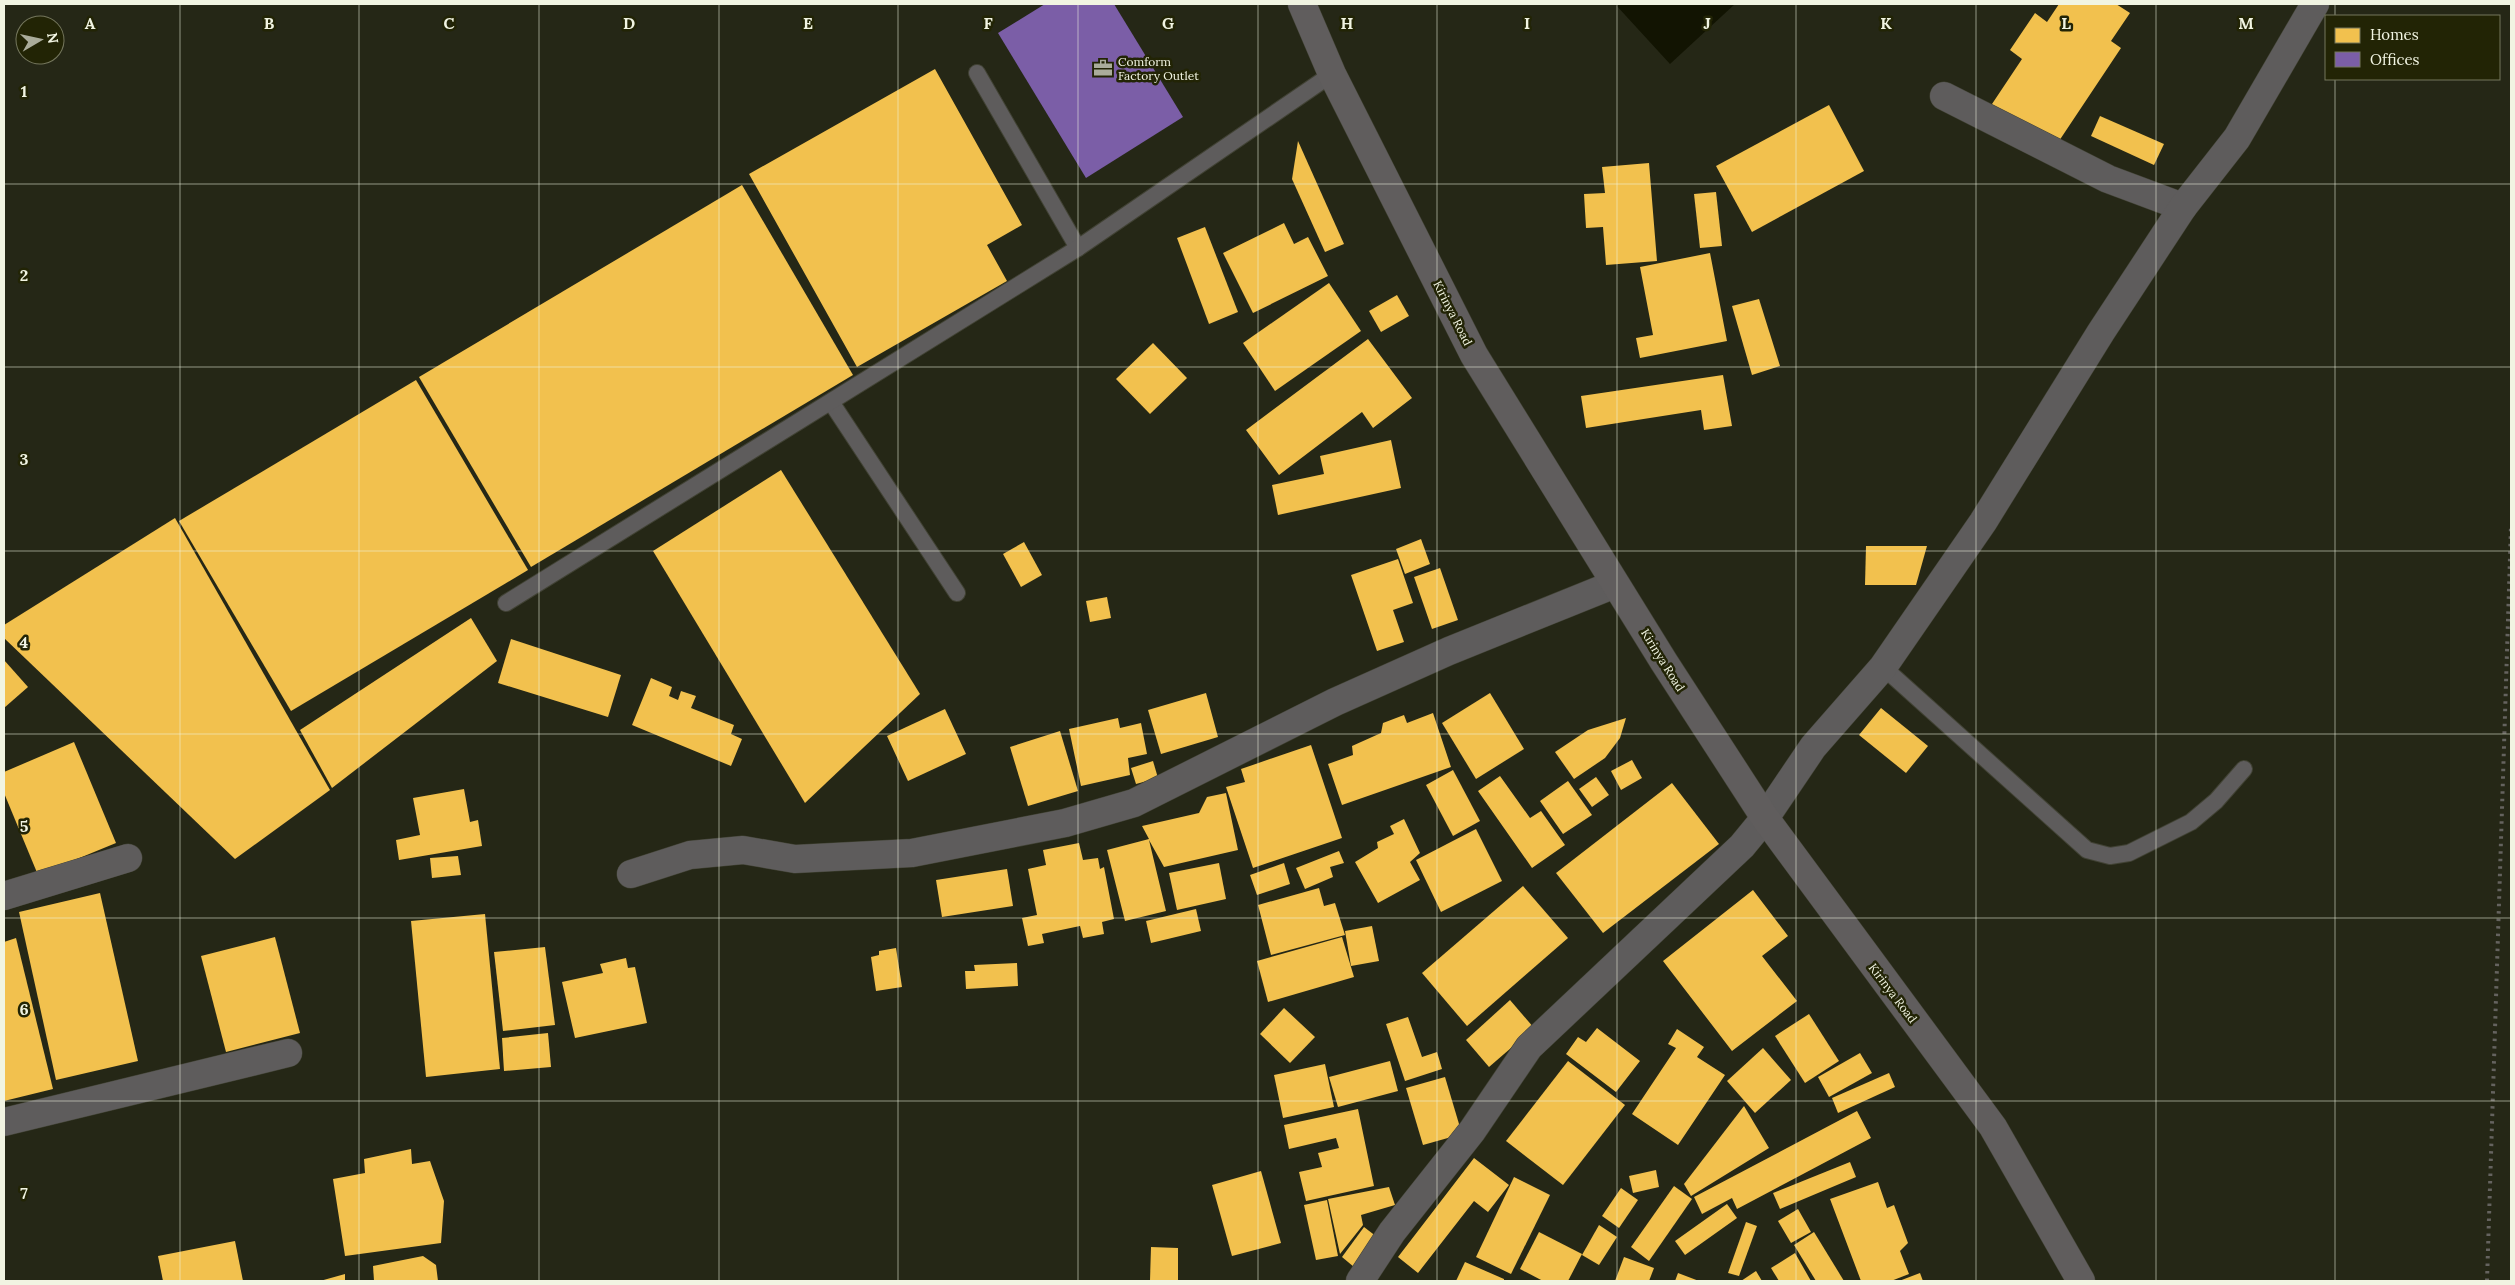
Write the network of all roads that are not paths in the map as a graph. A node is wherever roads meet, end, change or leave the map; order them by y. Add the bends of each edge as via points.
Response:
1 (1302, 4) edge
2 (2315, 4) edge
3 (977, 73) dead end
4 (1332, 74) junction
5 (1944, 96) dead end
6 (2183, 207) junction
7 (1078, 248) junction
8 (830, 402) junction
9 (1615, 584) junction
10 (957, 593) dead end
11 (506, 603) dead end
12 (1883, 667) junction
13 (2244, 769) dead end
14 (1765, 818) junction
15 (128, 858) dead end
16 (631, 874) dead end
17 (4, 896) edge
18 (288, 1053) dead end
19 (4, 1122) edge
20 (1360, 1281) edge
21 (2081, 1281) edge

1 - 4 main road, Kirinya Road
2 - 6 street via 2237,138
3 - 7 lane
4 - 7 lane
4 - 9 main road, Kirinya Road via 1474,355
5 - 6 street via 2108,179
6 - 12 street via 1983,522
7 - 8 lane
8 - 10 lane
8 - 11 lane
9 - 14 main road, Kirinya Road
9 - 16 street via 1449,650 1335,702 1134,803 1065,823 912,853 795,859 743,850 690,855
12 - 13 lane via 2087,850 2110,856 2129,853 2191,822 2216,801
12 - 14 street via 1813,747
14 - 20 street via 1742,846 1529,1047 1472,1131 1392,1232
14 - 21 main road, Kirinya Road via 1992,1127
15 - 17 street
18 - 19 street

